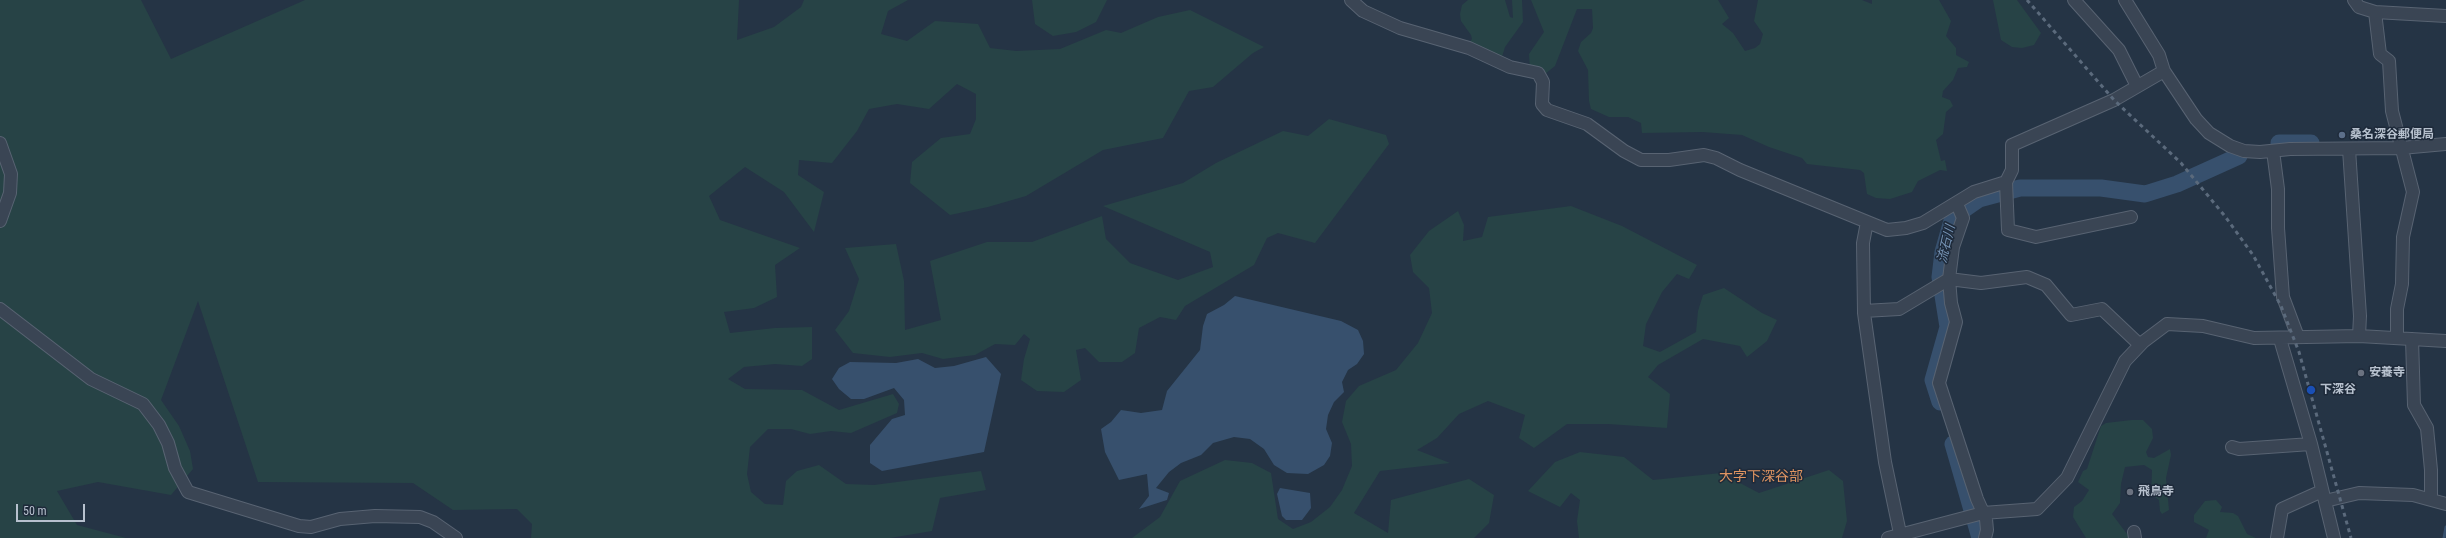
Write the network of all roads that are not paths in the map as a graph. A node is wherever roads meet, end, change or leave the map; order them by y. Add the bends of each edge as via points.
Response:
1 (1351, 0) edge
2 (2074, 0) edge
3 (2125, 0) edge
4 (2354, 0) edge
5 (2375, 12) junction
6 (2446, 16) edge
7 (2164, 71) junction
8 (2137, 86) junction
9 (0, 143) edge
10 (2400, 144) junction
11 (2446, 144) edge
12 (2349, 149) junction
13 (2273, 151) junction
14 (2006, 182) junction
15 (1957, 204) junction
16 (2131, 217) dead end
17 (0, 221) edge
18 (1867, 222) junction
19 (1944, 282) junction
20 (0, 309) edge
21 (1864, 311) junction
22 (2359, 336) junction
23 (2298, 337) junction
24 (2397, 338) junction
25 (2280, 339) junction
26 (2412, 340) junction
27 (2446, 341) edge
28 (2140, 345) junction
29 (2311, 444) junction
30 (2232, 447) dead end
31 (2324, 496) junction
32 (2431, 498) junction
33 (2446, 504) edge
34 (1983, 513) junction
35 (1900, 536) edge
36 (456, 538) edge
37 (1888, 538) edge
38 (1985, 538) edge
39 (2277, 538) edge
40 (2334, 538) edge

1 - 18 street via 1363,11 1400,28 1469,48 1510,67 1538,73 1543,82 1542,104 1547,110 1587,124 1624,152 1641,160 1670,160 1704,155 1716,158
2 - 8 street via 2119,50
3 - 7 street via 2159,55
4 - 5 street via 2359,7
5 - 6 street
5 - 10 street via 2380,54 2389,61 2392,111
7 - 8 street
7 - 13 street via 2196,119 2209,133 2244,151
8 - 14 street via 2114,100 2012,145 2012,170
9 - 17 street via 11,174 10,193
10 - 11 street
10 - 12 street
10 - 24 street via 2413,192 2403,238
12 - 13 street
12 - 22 street
13 - 23 street via 2278,189 2283,297
14 - 15 street via 1974,192
14 - 16 street via 2008,230 2036,237
15 - 18 street via 1923,223 1906,228 1887,230
15 - 19 street via 1962,218
18 - 21 street via 1863,243
19 - 21 street via 1899,309
19 - 28 street via 1981,283 2026,278 2046,285 2071,315 2102,309
19 - 34 street via 1956,322 1939,383
20 - 36 street via 91,379 143,404 159,425 168,443 175,468 188,492 299,526 311,527 340,519 375,516 420,517 433,522
21 - 35 street via 1885,462
22 - 23 street
22 - 24 street
23 - 25 street
24 - 26 street
25 - 28 street via 2254,338 2203,326 2174,323 2161,327
25 - 29 street
26 - 27 street
26 - 32 street via 2414,405 2427,428
28 - 34 street via 2125,361 2076,462 2054,493 2037,509
29 - 30 street via 2239,449
29 - 31 street
31 - 32 street via 2360,493
31 - 39 street via 2282,509
31 - 40 street
32 - 33 street
34 - 35 street
34 - 38 street via 1987,530
35 - 37 street

